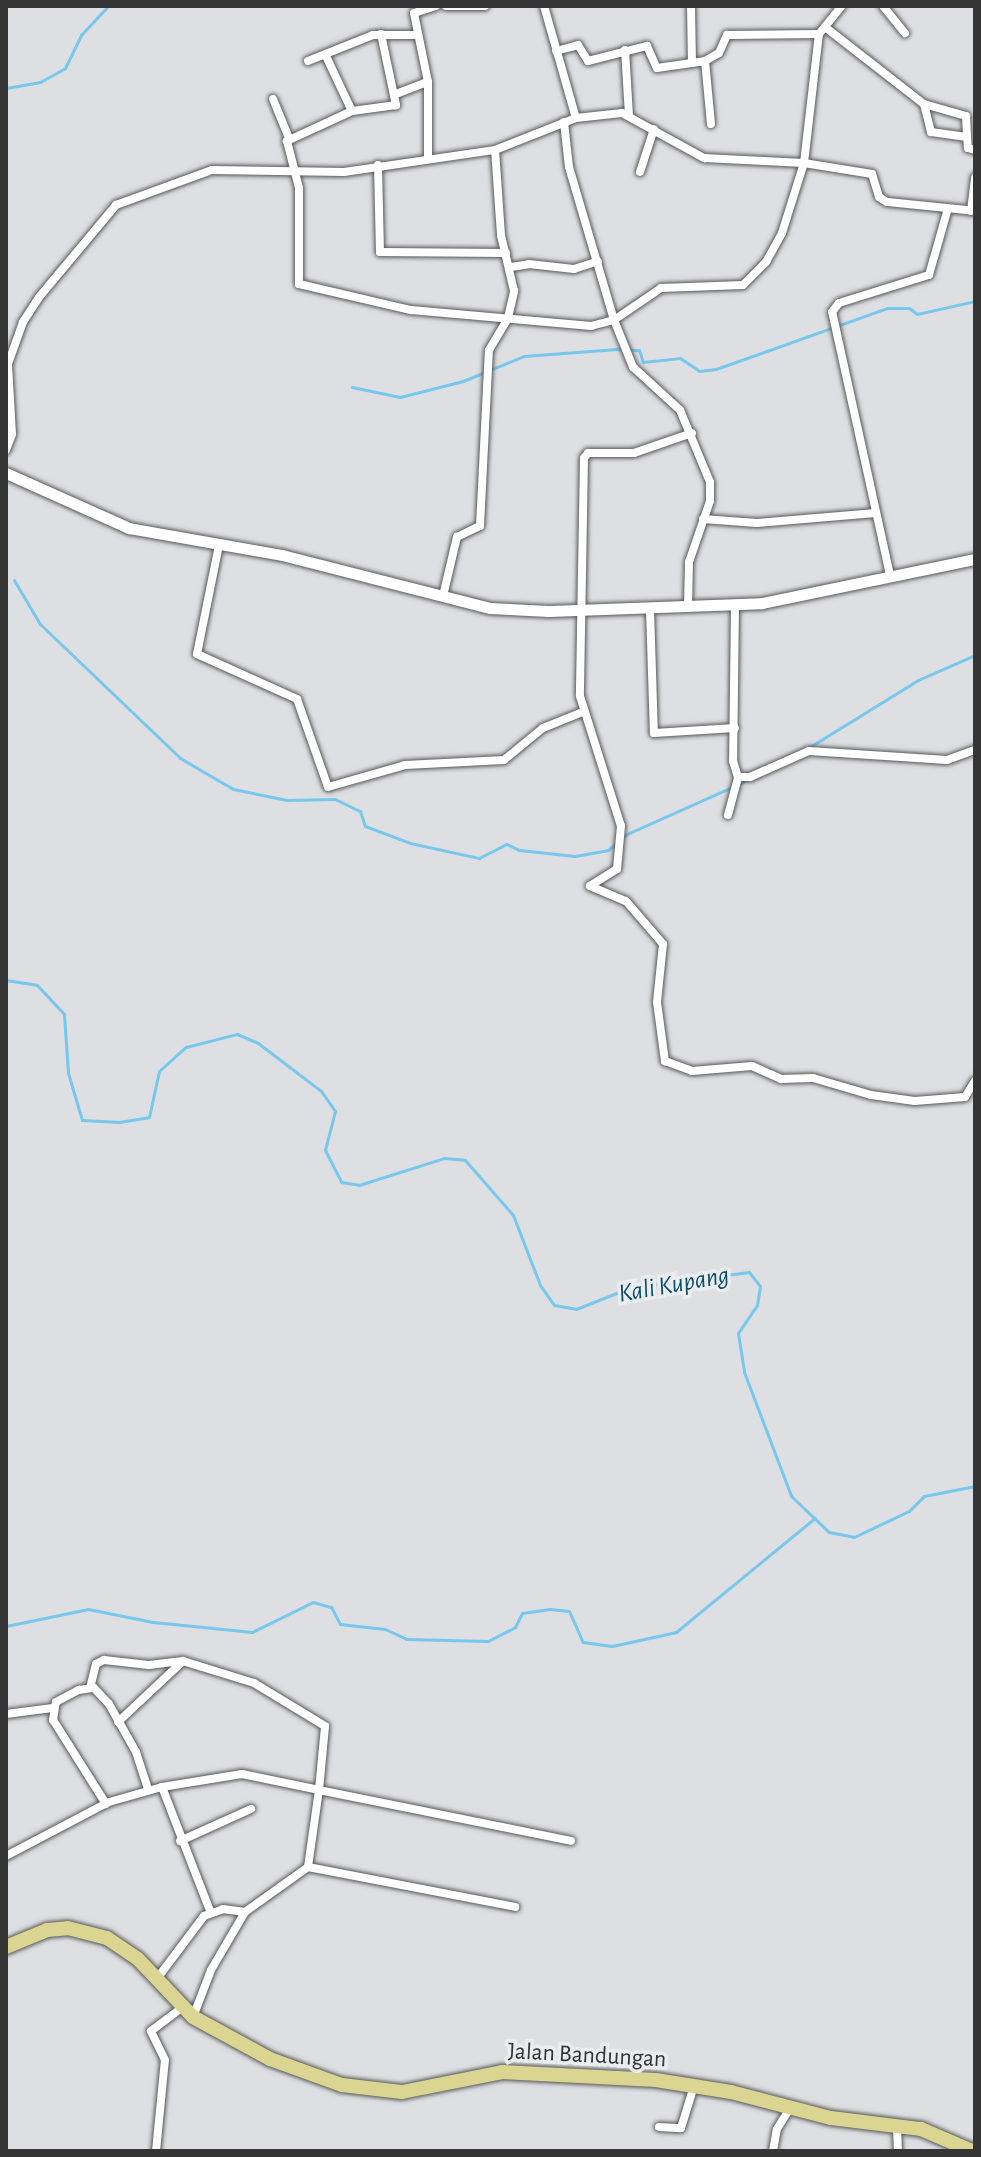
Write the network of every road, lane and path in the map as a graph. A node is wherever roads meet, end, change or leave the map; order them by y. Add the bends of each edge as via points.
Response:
1 (436, 6) edge
2 (446, 6) edge
3 (485, 6) edge
4 (544, 6) edge
5 (691, 6) edge
6 (842, 6) edge
7 (883, 6) edge
8 (418, 7) edge
9 (822, 31) junction
10 (905, 33) dead end
11 (381, 34) junction
12 (418, 35) junction
13 (625, 50) junction
14 (556, 51) junction
15 (325, 54) junction
16 (308, 61) dead end
17 (705, 61) junction
18 (692, 63) junction
19 (428, 82) junction
20 (396, 94) junction
21 (273, 99) dead end
22 (924, 104) junction
23 (352, 111) junction
24 (629, 116) junction
25 (576, 118) junction
26 (564, 122) junction
27 (711, 124) dead end
28 (654, 129) junction
29 (967, 137) junction
30 (289, 138) junction
31 (495, 150) junction
32 (975, 150) edge
33 (428, 158) junction
34 (804, 163) junction
35 (378, 165) junction
36 (640, 172) dead end
37 (297, 173) junction
38 (975, 177) edge
39 (973, 211) edge
40 (947, 212) junction
41 (506, 253) junction
42 (598, 261) junction
43 (511, 267) junction
44 (508, 318) junction
45 (614, 320) junction
46 (692, 433) junction
47 (6, 450) edge
48 (6, 473) edge
49 (876, 513) junction
50 (703, 519) junction
51 (219, 545) junction
52 (975, 559) edge
53 (890, 575) junction
54 (443, 596) junction
55 (735, 605) junction
56 (688, 607) junction
57 (650, 609) junction
58 (584, 610) junction
59 (585, 711) junction
60 (735, 728) junction
61 (975, 750) edge
62 (738, 777) junction
63 (728, 815) dead end
64 (975, 1081) edge
65 (183, 1661) junction
66 (90, 1688) junction
67 (53, 1708) junction
68 (6, 1714) edge
69 (118, 1722) junction
70 (162, 1787) junction
71 (148, 1790) junction
72 (319, 1790) junction
73 (106, 1804) junction
74 (251, 1809) dead end
75 (180, 1841) junction
76 (571, 1841) dead end
77 (6, 1856) edge
78 (308, 1867) junction
79 (515, 1907) dead end
80 (210, 1911) junction
81 (245, 1912) junction
82 (6, 1947) edge
83 (156, 1981) junction
84 (187, 2012) junction
85 (694, 2085) junction
86 (791, 2107) junction
87 (897, 2126) junction
88 (659, 2127) dead end
89 (156, 2151) edge
90 (773, 2151) edge
91 (898, 2151) edge
92 (972, 2151) edge

1 - 8 street
2 - 3 street
4 - 14 street
5 - 18 street
6 - 9 street
7 - 10 street
8 - 12 street
9 - 17 street via 727,35 719,53
9 - 22 street
9 - 34 street
11 - 12 street
11 - 15 street
11 - 20 street
12 - 19 street
13 - 14 street via 588,61 578,45
13 - 18 street via 647,46 657,68
13 - 24 street
14 - 25 street
15 - 16 street
15 - 23 street
17 - 18 street
17 - 27 street
19 - 20 street
19 - 33 street
20 - 23 street via 396,105 389,109
21 - 30 street
22 - 29 street via 966,116
22 - 29 street via 931,132
23 - 30 street
24 - 25 street via 599,113
24 - 28 street
25 - 26 street
26 - 31 street
26 - 42 street via 567,159
28 - 34 street via 704,158
28 - 36 street
29 - 32 street via 968,148
30 - 37 street
31 - 33 street
31 - 41 street
33 - 35 street
34 - 40 street via 872,174 882,200
34 - 45 street via 782,233 749,283 654,290
35 - 37 street
35 - 41 street via 380,252
37 - 44 street via 302,288 411,310
37 - 47 street via 222,168 116,205 23,322 8,364 12,434
38 - 39 street
39 - 40 street
40 - 49 street via 929,275 839,303 832,312
41 - 43 street
42 - 43 street via 574,269
42 - 45 street
43 - 44 street via 514,291
44 - 45 street via 591,326
44 - 54 street via 489,350 480,526 457,537
45 - 46 street via 633,367 680,410
46 - 50 street via 710,482
46 - 58 street via 634,453 584,455
48 - 51 street via 129,528
49 - 50 street via 757,523
49 - 53 street
50 - 56 street via 689,562
51 - 54 street via 395,580
51 - 59 street via 197,654 297,699 328,787 405,765 504,760 543,728
52 - 53 street
53 - 55 street
54 - 58 street via 490,608
55 - 56 street
55 - 60 street
56 - 57 street
57 - 58 street
57 - 60 street via 654,733
58 - 59 street via 579,679
59 - 64 street via 621,826 617,869 590,886 626,901 663,944 657,1002 668,1064 692,1071 752,1066 781,1079 813,1078 915,1101 965,1097
60 - 62 street
61 - 62 street via 947,760 809,751 750,777
62 - 63 street
65 - 66 street via 149,1665 104,1660 96,1664
65 - 69 street
65 - 72 street via 259,1685 325,1726
66 - 67 street via 64,1696
66 - 69 street via 100,1691
67 - 68 street
67 - 73 street via 55,1726
69 - 71 street via 136,1752
70 - 71 street
70 - 72 street via 242,1774
70 - 75 street
71 - 73 street
72 - 76 street
72 - 78 street
73 - 77 street
74 - 75 street
75 - 80 street
78 - 79 street
78 - 81 street
80 - 81 street
80 - 83 street
81 - 84 street
82 - 83 main road, Jalan Bandungan via 47,1930 88,1930 127,1950
83 - 84 main road, Jalan Bandungan
84 - 85 main road, Jalan Bandungan via 270,2059 342,2085 380,2092 410,2092 502,2072
84 - 89 street via 151,2031 165,2060
85 - 86 main road, Jalan Bandungan
85 - 88 street via 681,2128
86 - 87 main road, Jalan Bandungan
86 - 90 street via 777,2129
87 - 91 street
87 - 92 main road, Jalan Bandungan via 938,2134

